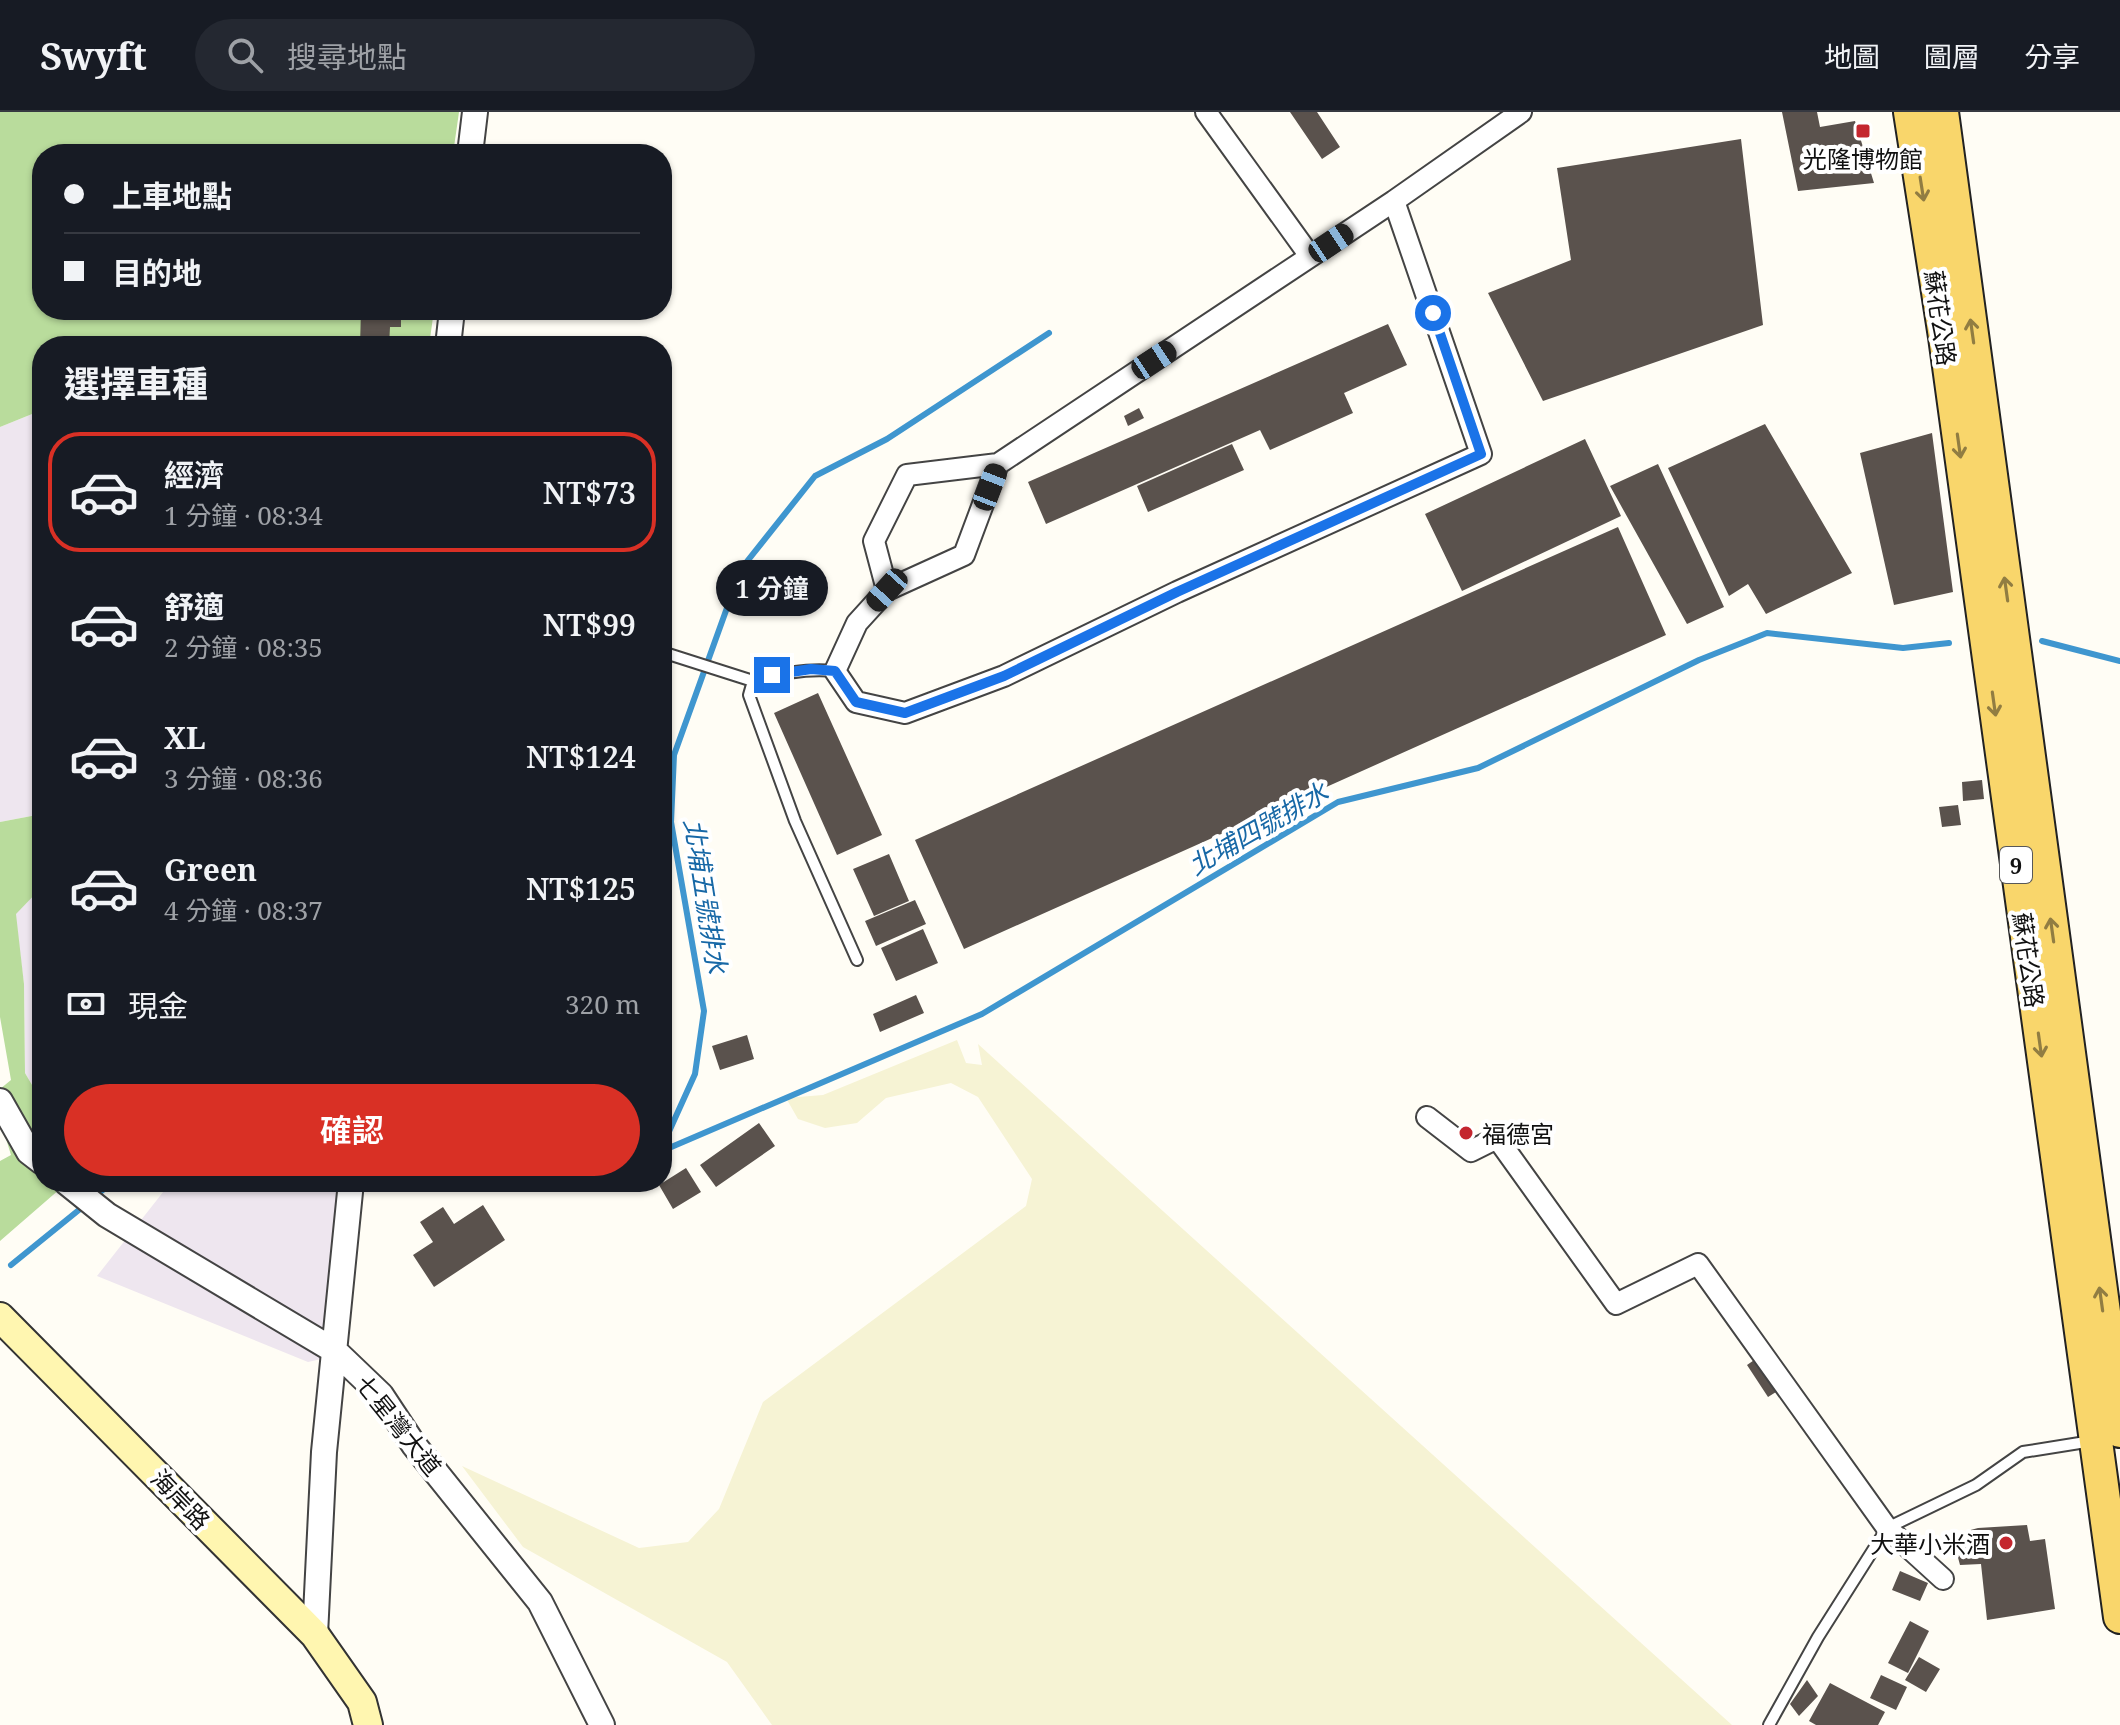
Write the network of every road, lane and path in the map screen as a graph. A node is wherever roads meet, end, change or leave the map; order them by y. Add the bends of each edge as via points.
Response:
1 (475, 112) edge
2 (1206, 112) edge
3 (1521, 112) edge
4 (1910, 112) edge
5 (1942, 112) edge
6 (471, 144) edge
7 (1394, 201) junction
8 (1310, 256) junction
9 (998, 464) junction
10 (887, 590) junction
11 (672, 655) edge
12 (835, 671) junction
13 (753, 681) junction
14 (857, 960) dead end
15 (0, 1101) edge
16 (1427, 1117) dead end
17 (32, 1151) edge
18 (2069, 1159) junction
19 (78, 1192) edge
20 (350, 1192) edge
21 (0, 1317) edge
22 (335, 1351) junction
23 (2111, 1437) edge
24 (1887, 1528) junction
25 (1943, 1579) dead end
26 (2120, 1617) edge
27 (315, 1635) junction
28 (368, 1725) edge
29 (602, 1725) edge
30 (1769, 1725) edge

1 - 6 street
2 - 8 street
3 - 7 street
4 -> 18 main road, 蘇花公路 / 9
18 -> 5 main road, 蘇花公路 / 9
7 - 8 street
7 - 12 street via 1481,454 1004,676 905,713 856,702
8 - 9 street
9 - 10 street via 964,555
9 - 10 street via 907,475 874,541
10 - 12 street via 857,623
11 - 13 lane
12 - 13 lane via 811,669
13 - 14 lane via 749,695 764,741
15 - 17 street
16 - 24 street via 1471,1151 1497,1138 1616,1304 1698,1264
18 - 23 main road, 蘇花公路 / 9
19 - 22 street, 七星灣大道 via 107,1215
20 - 22 street
21 - 27 main road, 海岸路
22 - 27 street
22 - 29 street, 七星灣大道 via 381,1395 414,1445 540,1602
23 - 24 lane via 2023,1452 1976,1485
23 - 26 main road, 蘇花公路 / 9
24 - 25 street
24 - 30 lane
27 - 28 main road, 海岸路 via 362,1702

